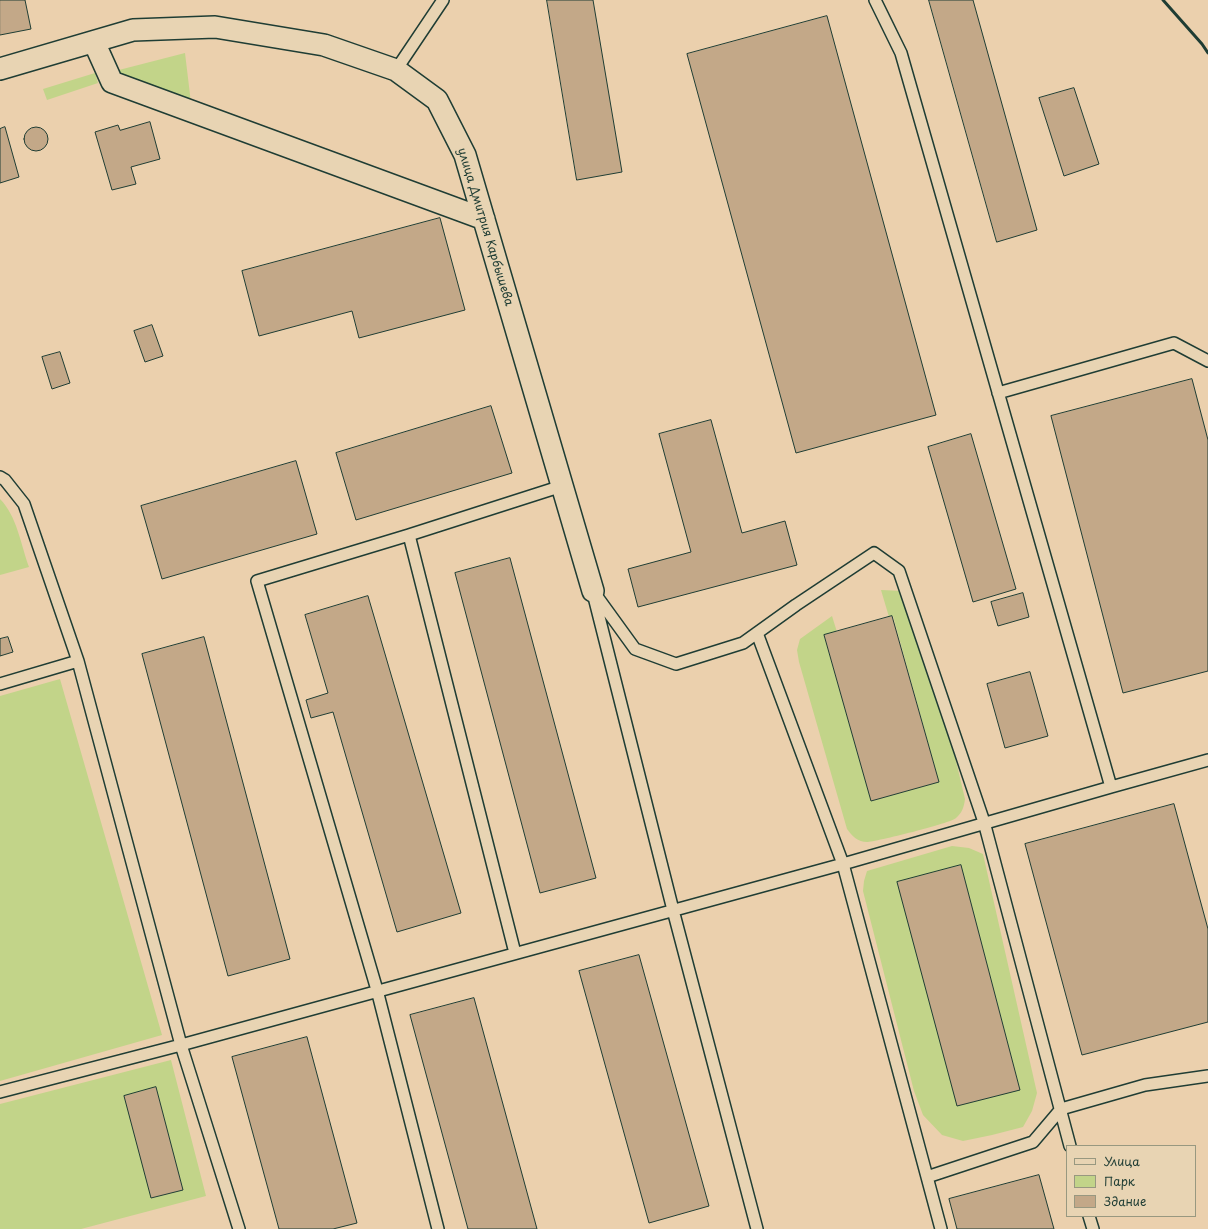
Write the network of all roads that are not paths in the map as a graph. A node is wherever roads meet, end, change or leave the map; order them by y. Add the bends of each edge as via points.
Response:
1 (443, 0) edge
2 (875, 0) edge
3 (94, 42) junction
4 (0, 69) edge
5 (396, 70) junction
6 (484, 219) junction
7 (1208, 361) edge
8 (998, 393) junction
9 (0, 477) edge
10 (562, 486) junction
11 (409, 535) junction
12 (593, 591) junction
13 (757, 634) junction
14 (78, 661) junction
15 (0, 684) edge
16 (1208, 760) edge
17 (1111, 787) junction
18 (984, 822) junction
19 (842, 864) junction
20 (673, 910) junction
21 (515, 953) junction
22 (377, 990) junction
23 (181, 1044) junction
24 (1208, 1076) edge
25 (0, 1092) edge
26 (1061, 1109) junction
27 (1070, 1145) edge
28 (927, 1177) junction
29 (1089, 1217) edge
30 (239, 1229) edge
31 (438, 1229) edge
32 (757, 1229) edge
33 (941, 1229) edge
34 (1092, 1229) edge

1 - 5 lane
2 - 8 lane via 901,53
3 - 4 street, улица Дмитрия Карбышева
3 - 5 street, улица Дмитрия Карбышева via 133,30 215,27 324,45
3 - 6 street via 112,82
5 - 6 street, улица Дмитрия Карбышева via 437,100 465,154
6 - 10 street, улица Дмитрия Карбышева
7 - 8 lane via 1174,343
8 - 17 lane
9 - 14 lane via 24,504
10 - 11 lane
10 - 12 street, улица Дмитрия Карбышева
11 - 21 lane
11 - 22 lane via 257,581
12 - 13 lane via 635,649 676,664 743,643
12 - 20 lane
13 - 18 lane via 874,553 899,571
13 - 19 lane
14 - 15 lane
14 - 23 lane
16 - 17 lane
17 - 18 lane
18 - 19 lane
18 - 26 lane
19 - 20 lane
19 - 28 lane
20 - 21 lane
20 - 32 lane
21 - 22 lane
22 - 23 lane
22 - 31 lane
23 - 25 lane
23 - 30 lane
24 - 26 lane via 1145,1085
26 - 27 lane
26 - 28 lane via 1033,1142
28 - 33 lane
29 - 34 lane

